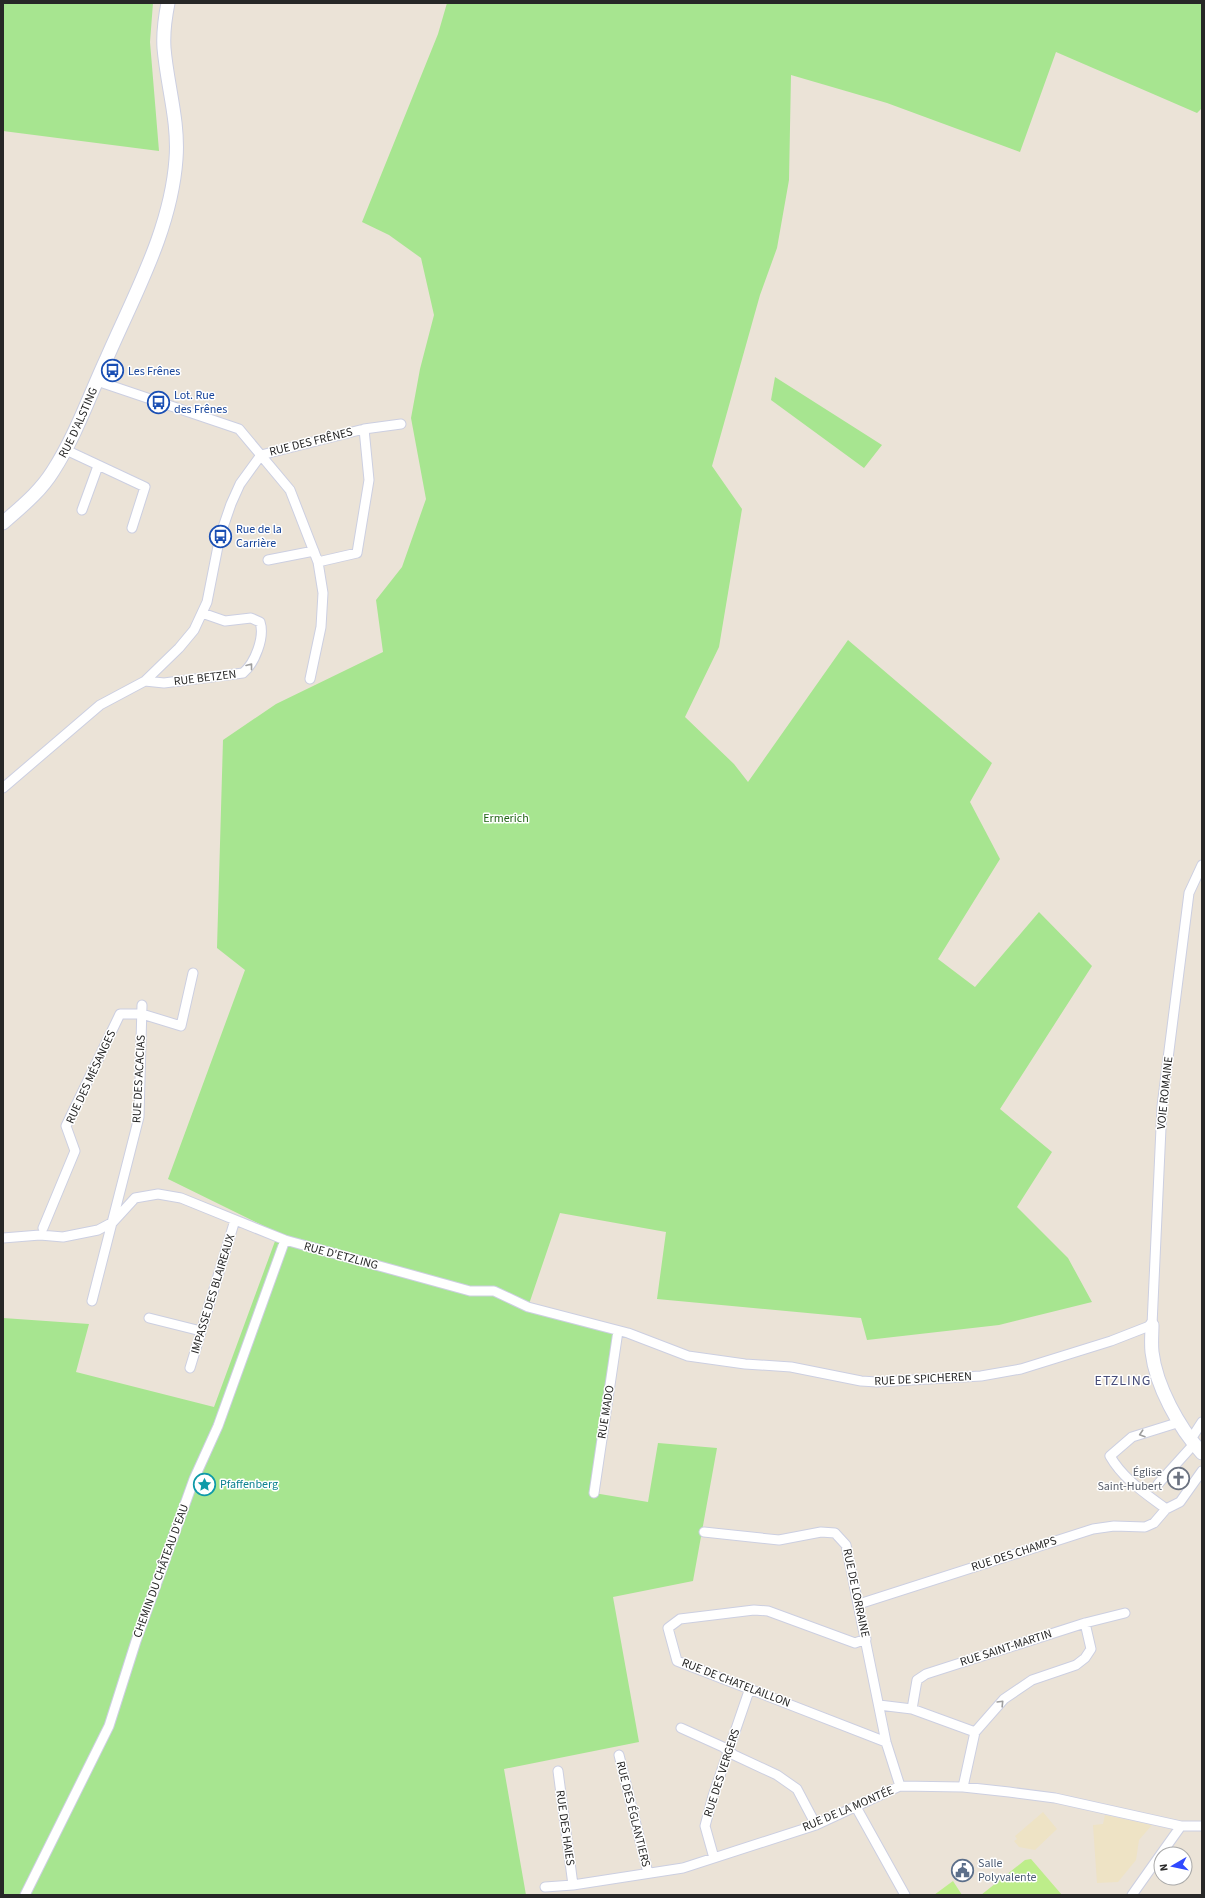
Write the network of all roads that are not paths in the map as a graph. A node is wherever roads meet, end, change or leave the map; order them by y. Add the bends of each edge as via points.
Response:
1 (168, 3) edge
2 (96, 381) junction
3 (401, 424) dead end
4 (364, 429) junction
5 (66, 450) junction
6 (261, 455) junction
7 (98, 466) junction
8 (82, 510) dead end
9 (3, 523) edge
10 (132, 528) dead end
11 (314, 551) junction
12 (268, 560) dead end
13 (318, 562) junction
14 (202, 613) junction
15 (310, 679) dead end
16 (145, 681) junction
17 (3, 788) edge
18 (1202, 865) edge
19 (1202, 882) edge
20 (1189, 893) junction
21 (193, 973) dead end
22 (142, 1005) dead end
23 (142, 1014) junction
24 (235, 1220) junction
25 (113, 1222) junction
26 (43, 1228) dead end
27 (3, 1238) edge
28 (285, 1240) junction
29 (92, 1301) dead end
30 (149, 1318) dead end
31 (1152, 1324) junction
32 (618, 1330) junction
33 (201, 1331) junction
34 (688, 1356) joint
35 (190, 1368) dead end
36 (1180, 1422) junction
37 (1202, 1422) edge
38 (1196, 1445) edge
39 (1202, 1471) edge
40 (1158, 1484) dead end
41 (594, 1493) dead end
42 (1166, 1509) junction
43 (704, 1532) dead end
44 (859, 1604) junction
45 (1125, 1613) dead end
46 (1085, 1623) junction
47 (866, 1639) junction
48 (750, 1688) junction
49 (879, 1706) junction
50 (912, 1709) junction
51 (681, 1728) dead end
52 (975, 1732) junction
53 (886, 1742) junction
54 (728, 1751) junction
55 (619, 1755) dead end
56 (558, 1771) dead end
57 (900, 1786) junction
58 (963, 1787) junction
59 (856, 1807) junction
60 (816, 1825) junction
61 (1181, 1826) junction
62 (1202, 1826) edge
63 (1167, 1846) edge
64 (714, 1858) junction
65 (1153, 1865) edge
66 (648, 1873) junction
67 (573, 1885) junction
68 (545, 1887) dead end
69 (25, 1895) edge
70 (905, 1895) edge
71 (1132, 1895) edge

1 - 2 main road, RUE D'ALSTING via 164,45 176,132 174,183 166,217 145,271
2 - 5 main road, RUE D'ALSTING
2 - 6 street, RUE DES FRÊNES via 240,429
3 - 4 street, RUE DES FRÊNES
4 - 6 street, RUE DES FRÊNES
4 - 13 street via 369,480 357,553
5 - 7 street
5 - 9 main road, RUE D'ALSTING via 42,487
6 - 11 street via 290,490
6 - 14 street via 240,484 231,504 220,536 207,602
7 - 8 street
7 - 10 street via 145,487
11 - 12 street
11 - 13 street
13 - 15 street via 323,593 321,627
14 - 16 street via 194,630 179,648
16 -> 14 street, RUE BETZEN via 164,683 244,673 249,668 256,658 262,628 260,622 251,618 225,621
16 - 17 street via 100,705
18 - 20 street, VOIE ROMAINE
19 - 20 street
20 - 31 street, VOIE ROMAINE via 1162,1106
21 - 23 street via 181,1026
22 - 23 street, RUE DES ACACIAS
23 - 25 street, RUE DES ACACIAS via 139,1117
23 - 26 street, RUE DES MÉSANGES via 120,1014 66,1126 75,1151
24 - 25 street, RUE D'ETZLING via 181,1198 158,1194 135,1198
24 - 28 street, RUE D'ETZLING
24 - 33 street, IMPASSE DES BLAIREAUX
25 - 27 street, RUE D'ETZLING via 98,1230 63,1237 40,1235
25 - 29 street, RUE DES ACACIAS
28 - 32 street, RUE D'ETZLING via 470,1291 494,1291 528,1307
28 - 69 street, CHEMIN DU CHÂTEAU D'EAU via 218,1426 194,1479 136,1641 109,1726
30 - 33 street
31 - 34 street, RUE DE SPICHEREN via 1111,1341 1021,1369 981,1376 861,1381 791,1368
31 - 36 main road via 1152,1351 1158,1378
32 - 34 street, RUE D'ETZLING
32 - 41 street, RUE MADO
33 - 35 street, IMPASSE DES BLAIREAUX
36 - 38 main road
36 -> 42 street via 1132,1437 1110,1456 1117,1469
37 - 38 street
38 - 40 street
39 - 42 street, RUE DES CHAMPS via 1180,1502
42 - 44 street, RUE DES CHAMPS via 1154,1523 1145,1527 1114,1526 1093,1529
43 - 44 street, RUE DE LORRAINE via 779,1540 821,1532 835,1533 846,1545
44 - 47 street, RUE DE LORRAINE
45 - 46 street, RUE SAINT-MARTIN
46 - 50 street, RUE SAINT-MARTIN via 926,1674 917,1680
52 -> 46 street via 1004,1699 1032,1680 1076,1665 1085,1658 1091,1649
47 - 48 street, RUE DE CHATELAILLON via 855,1643 768,1611 754,1610 680,1619 668,1628 676,1661
47 - 49 street, RUE DE LORRAINE
48 - 53 street, RUE DE CHATELAILLON
48 - 54 street, RUE DES VERGERS
49 - 50 street
49 - 53 street, RUE DE LORRAINE
50 - 52 street
51 - 54 street
52 - 58 street
53 - 57 street, RUE DE LORRAINE
54 - 60 street via 777,1774 797,1789
54 - 64 street, RUE DES VERGERS via 705,1826
55 - 66 street, RUE DES ÉGLANTIERS
56 - 67 street, RUE DES HAIES
57 - 58 street, RUE DE LA MONTÉE
57 - 59 street, RUE DE LA MONTÉE
58 - 61 street, RUE DE LA MONTÉE via 1055,1798
59 - 60 street, RUE DE LA MONTÉE
59 - 70 street
60 - 64 street, RUE DE LA MONTÉE
61 - 62 street, RUE DE LA MONTÉE
61 - 63 street
64 - 66 street, RUE DE LA MONTÉE via 683,1868
65 - 71 street
66 - 67 street, RUE DE LA MONTÉE
67 - 68 street, RUE DE LA MONTÉE

